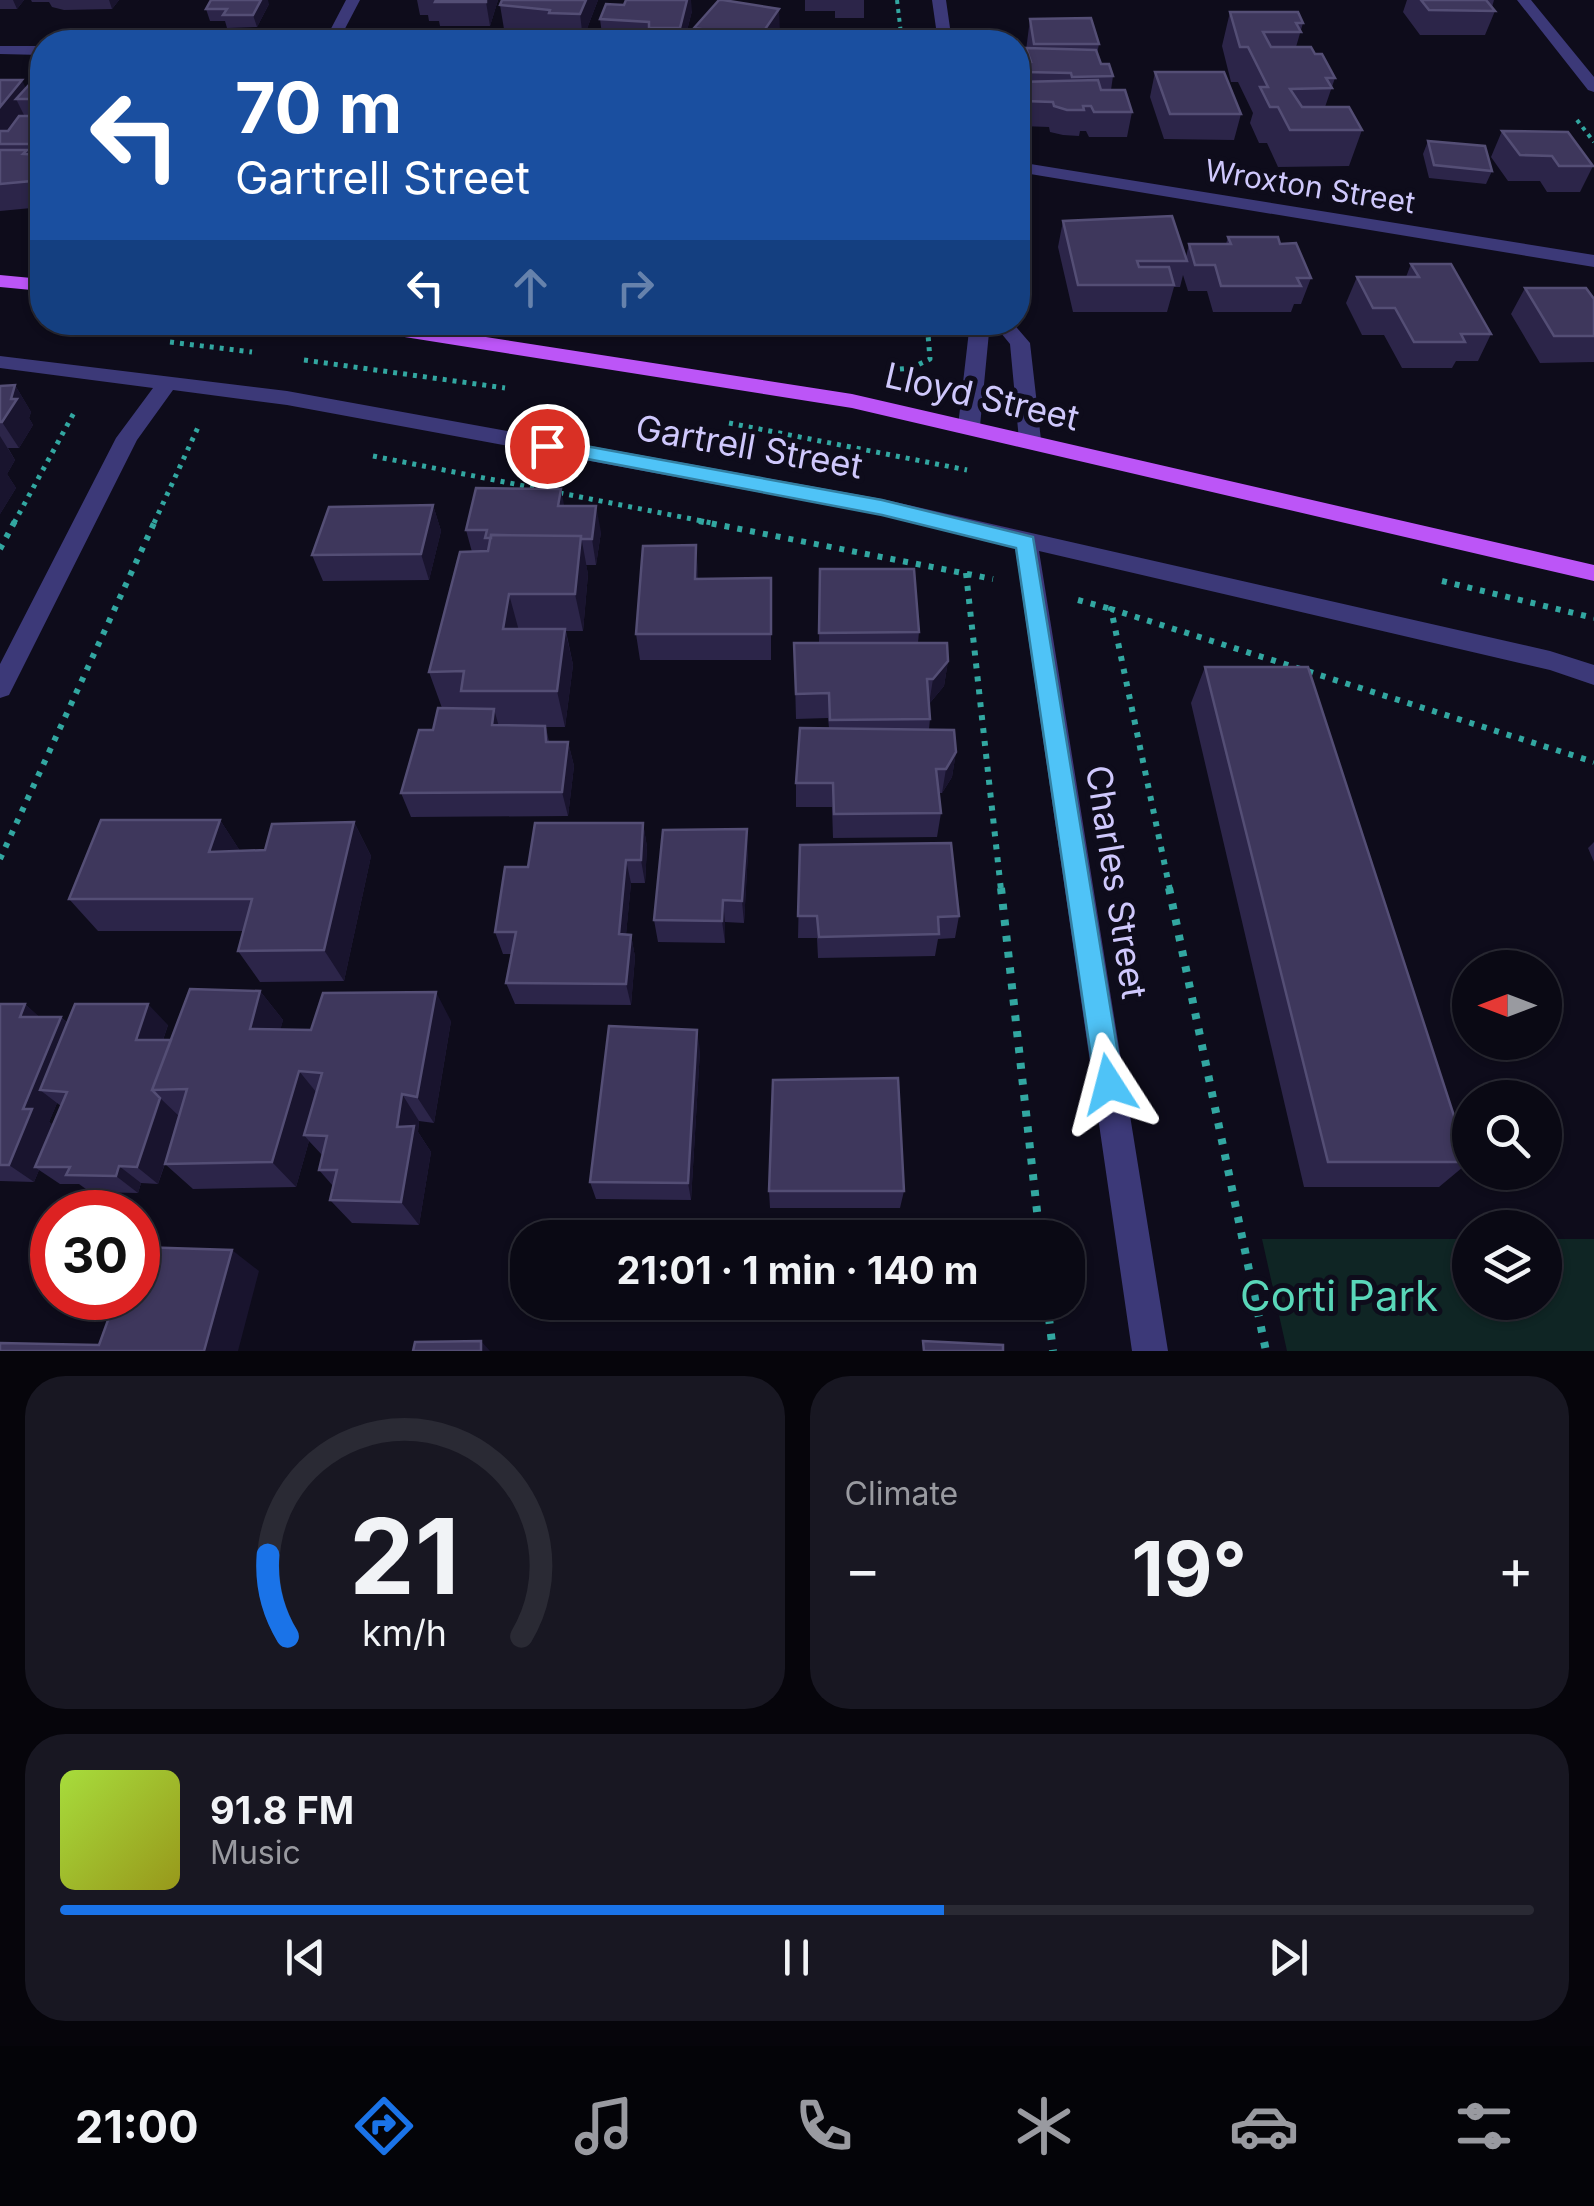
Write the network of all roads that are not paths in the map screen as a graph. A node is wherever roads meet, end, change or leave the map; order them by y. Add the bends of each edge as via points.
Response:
1 (353, 0) edge
2 (939, 0) edge
3 (1524, 0) edge
4 (338, 30) edge
5 (943, 30) edge
6 (0, 50) edge
7 (30, 51) edge
8 (1594, 87) edge
9 (1030, 169) edge
10 (1594, 260) edge
11 (0, 281) edge
12 (30, 284) edge
13 (431, 335) edge
14 (979, 335) edge
15 (1012, 335) edge
16 (0, 362) edge
17 (166, 385) junction
18 (970, 426) junction
19 (1030, 440) junction
20 (1026, 542) junction
21 (1594, 573) edge
22 (1594, 675) edge
23 (0, 688) edge
24 (1150, 1351) edge

1 - 4 street
2 - 5 street
3 - 8 street
6 - 7 street
9 - 10 street, Wroxton Street
11 - 12 main road
13 - 18 main road, Lloyd Street via 852,401
14 - 18 street
15 - 19 street via 1020,344
16 - 17 street, Gartrell Street
17 - 20 street, Gartrell Street via 325,405 882,508
17 - 23 street via 127,438
18 - 19 main road, Lloyd Street
19 - 21 main road, Lloyd Street
20 - 22 street, Gartrell Street
20 - 24 street, Charles Street

